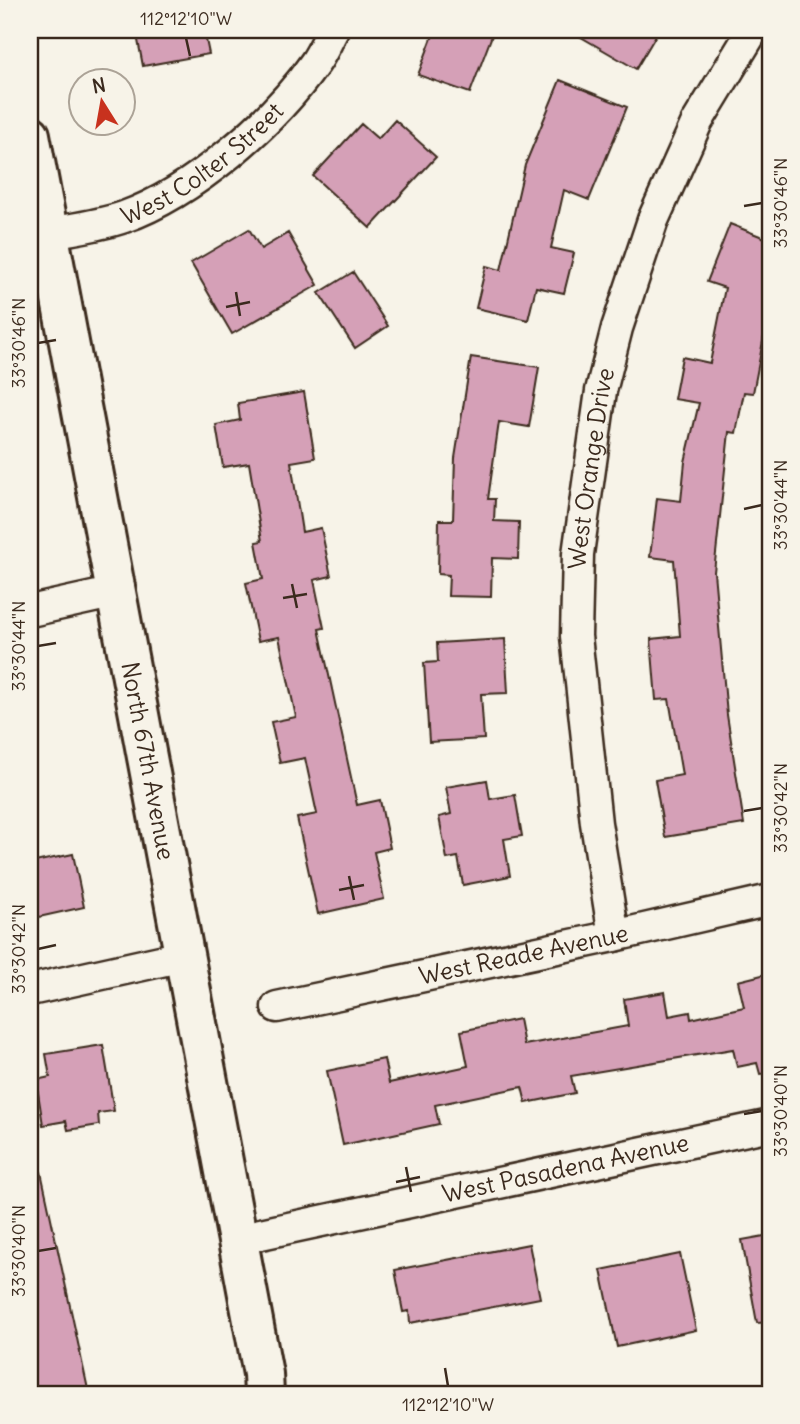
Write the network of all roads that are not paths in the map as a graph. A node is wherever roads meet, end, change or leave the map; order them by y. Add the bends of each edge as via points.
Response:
1 (332, 30) edge
2 (753, 30) edge
3 (30, 135) edge
4 (39, 235) edge
5 (116, 592) junction
6 (30, 611) edge
7 (770, 900) edge
8 (614, 936) junction
9 (183, 956) junction
10 (30, 990) edge
11 (277, 1007) dead end
12 (770, 1125) edge
13 (237, 1239) junction
14 (266, 1392) edge

1 - 4 street, West Colter Street via 289,95 247,138 199,176 167,198 123,217
2 - 8 street, West Orange Drive via 696,122 653,220 601,391 578,554 576,636 596,823
3 - 4 main road, North 67th Avenue
4 - 5 main road, North 67th Avenue
5 - 6 street
5 - 9 main road, North 67th Avenue
7 - 8 street, West Reade Avenue
8 - 11 street, West Reade Avenue
9 - 10 street
9 - 13 main road, North 67th Avenue
12 - 13 street, West Pasadena Avenue
13 - 14 main road, North 67th Avenue

